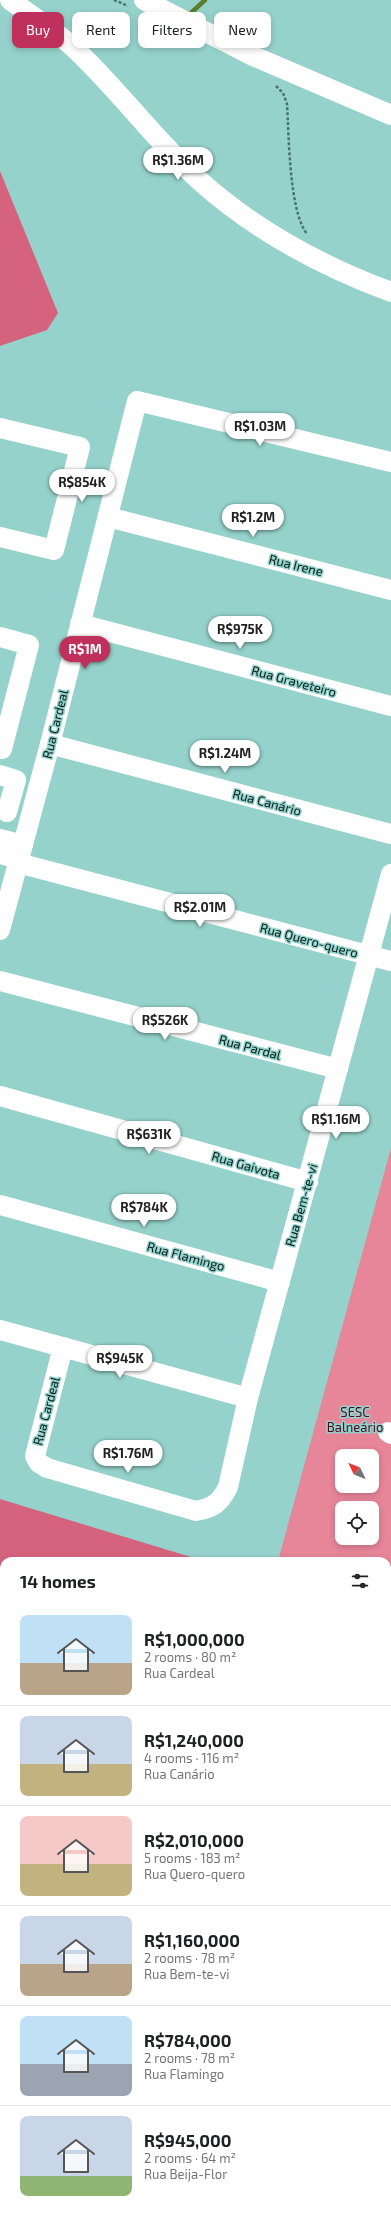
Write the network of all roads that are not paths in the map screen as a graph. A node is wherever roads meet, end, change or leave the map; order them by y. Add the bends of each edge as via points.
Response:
1 (10, 0) edge
2 (139, 4) edge
3 (391, 115) edge
4 (391, 292) edge
5 (0, 428) edge
6 (391, 462) edge
7 (108, 517) junction
8 (0, 537) edge
9 (391, 590) edge
10 (80, 624) junction
11 (0, 637) edge
12 (391, 706) edge
13 (50, 744) junction
14 (1, 749) edge
15 (0, 775) edge
16 (4, 811) edge
17 (30, 819) junction
18 (391, 834) edge
19 (0, 839) edge
20 (0, 847) edge
21 (0, 854) edge
22 (14, 865) edge
23 (391, 874) edge
24 (0, 930) edge
25 (370, 956) junction
26 (391, 961) edge
27 (0, 981) edge
28 (338, 1069) junction
29 (0, 1096) edge
30 (308, 1182) junction
31 (0, 1205) edge
32 (280, 1282) junction
33 (0, 1330) edge
34 (63, 1347) junction
35 (248, 1398) junction

1 - 4 street via 72,47 160,141 226,203 262,230 320,262
2 - 3 street
5 - 8 street via 80,447 54,550
6 - 7 street, Rua Cardeal via 137,400
7 - 9 street, Rua Irene
7 - 10 street, Rua Cardeal
10 - 12 street, Rua Graveteiro
10 - 13 street, Rua Cardeal
11 - 14 street via 29,645
13 - 17 street, Rua Cardeal
13 - 18 street, Rua Canário
15 - 16 street via 16,780
16 - 17 street
17 - 22 street, Rua Cardeal
19 - 22 street
20 - 22 street
21 - 22 street
22 - 24 street, Rua Cardeal
22 - 25 street, Rua Quero-quero
23 - 25 street, Rua Bem-te-vi
25 - 26 street, Rua Quero-quero
25 - 28 street, Rua Bem-te-vi
27 - 28 street, Rua Pardal
28 - 30 street, Rua Bem-te-vi
29 - 30 street, Rua Gaivota
30 - 32 street, Rua Bem-te-vi
31 - 32 street, Rua Flamingo
32 - 35 street, Rua Bem-te-vi
33 - 34 street
34 - 35 street
34 - 35 street, Rua Cardeal via 35,1456 38,1463 47,1468 196,1510 211,1508 221,1500 228,1487

